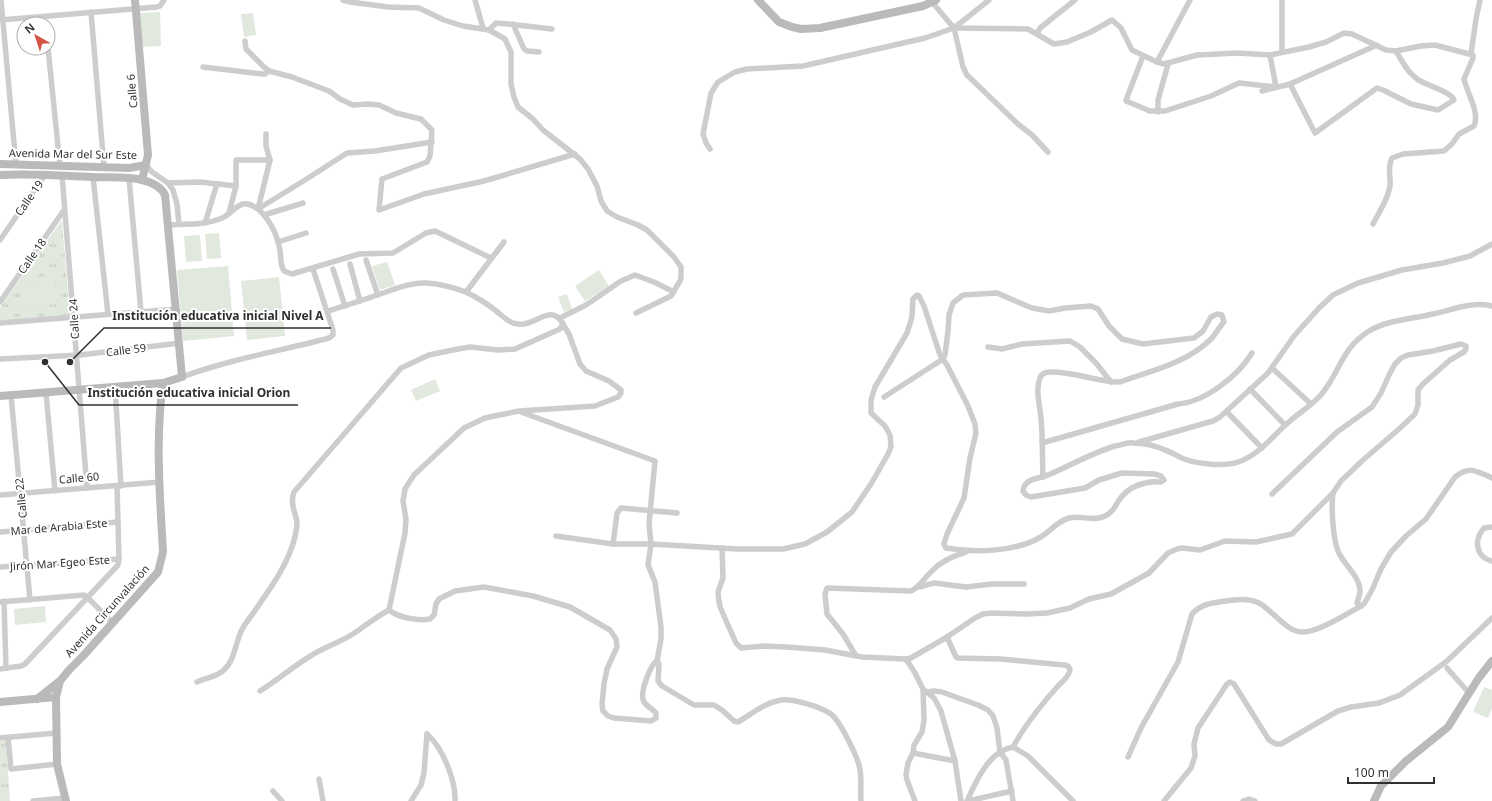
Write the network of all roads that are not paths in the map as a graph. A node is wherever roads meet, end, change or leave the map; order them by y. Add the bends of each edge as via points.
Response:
1 (1, 0) edge
2 (164, 0) edge
3 (343, 0) edge
4 (475, 0) edge
5 (758, 0) edge
6 (989, 0) edge
7 (1075, 0) edge
8 (1190, 0) edge
9 (1282, 0) edge
10 (1480, 0) edge
11 (350, 1) edge
12 (934, 1) edge
13 (368, 2) edge
14 (136, 4) edge
15 (91, 12) junction
16 (45, 16) edge
17 (16, 18) edge
18 (1, 19) edge
19 (513, 24) junction
20 (483, 28) junction
21 (954, 28) junction
22 (552, 29) dead end
23 (489, 30) junction
24 (1037, 34) junction
25 (245, 42) dead end
26 (1378, 45) junction
27 (1396, 51) junction
28 (539, 52) dead end
29 (1282, 52) junction
30 (1270, 54) junction
31 (1471, 54) junction
32 (49, 56) edge
33 (1143, 56) junction
34 (1157, 62) junction
35 (1168, 64) junction
36 (203, 68) dead end
37 (269, 71) junction
38 (1290, 84) junction
39 (1276, 87) junction
40 (1262, 91) dead end
41 (1158, 112) junction
42 (266, 134) dead end
43 (432, 142) junction
44 (710, 149) dead end
45 (1048, 152) dead end
46 (575, 154) junction
47 (270, 160) junction
48 (0, 164) edge
49 (16, 165) junction
50 (146, 165) junction
51 (60, 166) junction
52 (104, 167) junction
53 (0, 175) edge
54 (45, 175) junction
55 (62, 175) junction
56 (93, 177) junction
57 (130, 178) junction
58 (142, 180) junction
59 (168, 183) junction
60 (217, 184) junction
61 (236, 186) junction
62 (303, 203) dead end
63 (258, 209) junction
64 (64, 210) junction
65 (229, 213) junction
66 (264, 215) junction
67 (205, 223) junction
68 (169, 224) junction
69 (179, 224) junction
70 (1373, 224) dead end
71 (306, 233) dead end
72 (0, 240) edge
73 (278, 242) junction
74 (504, 242) dead end
75 (1492, 244) edge
76 (492, 258) junction
77 (366, 260) dead end
78 (350, 264) dead end
79 (314, 269) junction
80 (333, 269) dead end
81 (466, 292) junction
82 (674, 292) junction
83 (378, 295) junction
84 (360, 301) junction
85 (0, 302) edge
86 (345, 306) junction
87 (1492, 306) edge
88 (177, 309) junction
89 (328, 311) junction
90 (141, 312) junction
91 (636, 313) dead end
92 (108, 314) junction
93 (74, 317) junction
94 (562, 321) junction
95 (0, 323) edge
96 (180, 343) junction
97 (988, 347) dead end
98 (1252, 353) dead end
99 (76, 354) junction
100 (0, 359) edge
101 (943, 359) junction
102 (1272, 368) junction
103 (182, 377) junction
104 (1110, 382) junction
105 (163, 384) junction
106 (114, 387) junction
107 (79, 389) junction
108 (1250, 389) junction
109 (46, 393) junction
110 (11, 395) junction
111 (0, 396) edge
112 (884, 397) dead end
113 (1311, 404) junction
114 (519, 412) junction
115 (1227, 412) junction
116 (1285, 425) junction
117 (1042, 443) junction
118 (1137, 443) junction
119 (1262, 448) junction
120 (1043, 476) junction
121 (1492, 478) edge
122 (160, 482) junction
123 (119, 486) junction
124 (87, 488) junction
125 (55, 491) junction
126 (1333, 493) junction
127 (20, 494) junction
128 (1272, 494) dead end
129 (0, 495) edge
130 (650, 511) junction
131 (677, 513) dead end
132 (118, 522) junction
133 (1492, 527) edge
134 (24, 530) junction
135 (0, 532) edge
136 (556, 536) dead end
137 (613, 544) junction
138 (651, 544) junction
139 (722, 548) junction
140 (968, 551) junction
141 (119, 559) junction
142 (1492, 561) edge
143 (28, 565) junction
144 (0, 567) edge
145 (1024, 584) dead end
146 (919, 587) junction
147 (88, 598) junction
148 (30, 600) junction
149 (2, 602) edge
150 (1361, 606) junction
151 (389, 610) junction
152 (1492, 618) edge
153 (113, 623) junction
154 (947, 637) junction
155 (856, 656) junction
156 (906, 659) junction
157 (657, 661) junction
158 (1492, 661) edge
159 (6, 668) junction
160 (1447, 668) dead end
161 (0, 669) edge
162 (60, 681) junction
163 (197, 682) dead end
164 (260, 691) dead end
165 (925, 691) junction
166 (1469, 693) junction
167 (56, 697) junction
168 (37, 698) junction
169 (0, 702) edge
170 (56, 733) junction
171 (8, 737) junction
172 (0, 738) edge
173 (1013, 747) junction
174 (1000, 752) junction
175 (913, 753) junction
176 (1128, 757) dead end
177 (955, 761) junction
178 (57, 764) junction
179 (320, 779) dead end
180 (273, 791) dead end
181 (1012, 792) junction
182 (66, 800) edge
183 (33, 801) edge
184 (282, 801) edge
185 (323, 801) edge
186 (411, 801) edge
187 (455, 801) edge
188 (861, 801) edge
189 (915, 801) edge
190 (961, 801) edge
191 (967, 801) edge
192 (1013, 801) edge
193 (1073, 801) edge
194 (1164, 801) edge
195 (1243, 801) edge
196 (1255, 801) edge
197 (1374, 801) edge

1 - 18 street
2 - 14 street via 160,6
3 - 11 street
4 - 20 street
5 - 12 street via 779,22 801,28 820,28 923,6
6 - 21 street
7 - 24 street via 1040,28
8 - 34 street
9 - 29 street
10 - 31 street
11 - 13 street
12 - 21 street
13 - 20 street via 388,7 419,8 463,26
14 - 15 street
14 - 50 street, Calle 6 via 148,154
15 - 16 street
15 - 52 street
17 - 18 street
18 - 49 street
19 - 22 street
19 - 23 street via 496,24
19 - 28 street via 524,49
20 - 23 street
21 - 24 street via 1028,29
21 - 44 street via 902,44 803,66 735,72 718,82 711,93 703,134
21 - 45 street via 967,75
23 - 46 street via 505,39 511,52 511,84 518,107
24 - 33 street via 1054,44 1068,42 1112,20 1121,28 1130,48
25 - 37 street via 246,49
26 - 27 street via 1386,50
26 - 29 street via 1344,33 1326,42
26 - 38 street
27 - 31 street via 1436,45
27 - 38 street via 1411,74 1454,100 1438,110 1411,104 1377,88 1315,133
29 - 30 street
30 - 35 street via 1197,55
30 - 39 street
31 - 70 street via 1473,58 1464,79 1474,107 1474,126 1459,134 1444,151 1403,154 1392,158 1388,196
32 - 51 street
33 - 34 street
33 - 41 street via 1126,101
34 - 35 street
35 - 41 street via 1158,100
36 - 37 street via 262,74
37 - 43 street via 329,91 353,105 379,105 396,113 422,119 432,130
38 - 39 street
39 - 40 street
39 - 41 street via 1239,83 1211,96
42 - 47 street
43 - 46 street via 427,162 382,179 379,210 424,194 484,181
43 - 63 street via 347,153
46 - 82 street via 588,169 607,211 647,230 674,257 681,267 681,279
47 - 61 street via 236,160
47 - 63 street
48 - 49 street, Avenida Mar del Sur Este
49 - 51 street, Avenida Mar del Sur Este
50 - 52 street, Avenida Mar del Sur Este via 129,168
50 - 58 street, Calle 6
50 - 59 street
51 - 52 street, Avenida Mar del Sur Este
53 - 54 street, Avenida Mar del Sur Este
54 - 55 street, Avenida Mar del Sur Este
54 - 72 street, Calle 19
55 - 56 street, Avenida Mar del Sur Este
55 - 64 street, Calle 24
56 - 57 street, Avenida Mar del Sur Este
56 - 92 street
57 - 58 street, Avenida Mar del Sur Este
57 - 90 street
58 - 68 street via 152,183 165,195
59 - 60 street
59 - 69 street via 175,197
60 - 61 street
60 - 67 street
61 - 65 street
62 - 66 street
63 - 65 street via 251,204 245,204
63 - 66 street
64 - 85 street, Calle 18
64 - 93 street, Calle 24
65 - 67 street
66 - 73 street
67 - 69 street
68 - 69 street
68 - 88 street
71 - 73 street
73 - 79 street via 284,271 292,274
74 - 76 street
75 - 102 street via 1470,256 1402,270 1344,288 1319,308 1294,336
76 - 79 street via 434,231 426,233 393,253 359,254
76 - 81 street
77 - 83 street
78 - 84 street
79 - 89 street
80 - 86 street
81 - 83 street via 428,283 402,287
81 - 94 street via 516,324 525,325 548,314 555,314
82 - 91 street via 667,299
82 - 94 street via 635,276 621,282
83 - 84 street
84 - 86 street
86 - 89 street
87 - 113 street via 1469,305 1370,330 1350,347 1324,393
88 - 90 street
88 - 96 street
89 - 103 street via 333,335 330,338 262,353
90 - 92 street
92 - 93 street
93 - 95 street
93 - 99 street, Calle 24
94 - 114 street via 580,364 586,371 615,385 621,393 614,400 595,406
94 - 163 street via 560,329 515,349 470,347 429,355 401,368 294,492 292,497 297,528 291,553 240,634 227,668 216,676
96 - 99 street, Calle 59
96 - 103 street
97 - 104 street via 1002,349 1022,344 1070,341 1096,363
98 - 117 street via 1238,370 1198,400
99 - 100 street, Calle 59
99 - 107 street, Calle 24
101 - 104 street via 949,315 953,303 963,295 997,292 1032,308 1049,311 1091,306 1098,309 1109,326 1122,339 1143,344 1194,338 1203,331 1213,316 1220,314 1223,317 1224,322 1212,338 1190,355 1120,382
101 - 112 street
101 - 139 street via 936,346 931,322 919,296 916,295 907,333 875,387 871,400 871,413 885,426 890,435 890,450 852,512 827,532 799,546 783,549
101 - 140 street via 976,424 964,498 944,544 946,548
102 - 108 street
102 - 113 street
103 - 105 street
104 - 117 street via 1066,373 1042,374 1039,382
105 - 106 street
105 - 122 street, Avenida Circunvalación via 159,423
106 - 107 street
106 - 123 street
107 - 109 street
107 - 124 street, Calle 24
108 - 115 street
108 - 116 street
109 - 110 street
109 - 125 street
110 - 111 street
110 - 127 street, Calle 22
113 - 116 street
114 - 130 street via 655,461
114 - 151 street via 485,418 464,428 414,475 408,484 403,501 405,533
115 - 118 street via 1213,421
115 - 119 street
116 - 119 street
117 - 120 street
118 - 119 street via 1166,450 1184,459 1219,465 1244,460
118 - 120 street via 1097,452
120 - 140 street via 1027,482 1023,488 1026,495 1038,497 1085,488 1099,480 1122,473 1154,474 1164,480 1130,489 1104,517 1069,518 1057,523 1046,534 1030,542 994,550
121 - 150 street via 1472,470 1455,477 1426,519 1391,552
122 - 123 street, Calle 60
122 - 153 street, Avenida Circunvalación via 163,552 158,572
123 - 124 street, Calle 60
123 - 132 street
124 - 125 street, Calle 60
125 - 127 street, Calle 60
126 - 128 street via 1341,481 1415,414 1421,386 1450,360 1464,352 1466,346 1460,344 1401,358 1395,364 1372,407 1337,432
126 - 150 street via 1336,548 1360,587 1357,603
126 - 154 street via 1289,535 1256,542 1224,541 1200,550 1177,549 1168,553 1148,573 1111,594 1047,613 983,614
127 - 129 street, Calle 60
127 - 134 street, Calle 22
130 - 131 street
130 - 137 street via 619,509
130 - 138 street
132 - 134 street, Mar de Arabia Este
132 - 141 street
133 - 142 street via 1484,528 1477,540 1481,554
134 - 135 street, Mar de Arabia Este
134 - 143 street, Calle 22
136 - 137 street
137 - 138 street
138 - 139 street
138 - 157 street via 648,565 655,582 661,627
139 - 155 street via 723,578 718,592 719,601 739,646 825,650
140 - 146 street via 950,557 939,565
141 - 143 street, Jirón Mar Egeo Este
141 - 147 street via 118,565
143 - 144 street, Jirón Mar Egeo Este
143 - 148 street, Calle 22
145 - 146 street via 966,587 934,583
146 - 155 street via 911,591 827,588 827,614
147 - 148 street via 84,595
147 - 153 street
147 - 159 street via 25,664
148 - 149 street
149 - 159 street
150 - 176 street via 1319,628 1297,632 1258,603 1245,600 1203,605 1192,614 1178,662 1141,728
151 - 157 street via 395,615 430,619 434,615 439,599 455,591 484,587 538,597 570,607 610,630 616,639 617,647 604,684 602,704 603,711 614,718 650,721 656,718 656,712 644,702 642,696 647,679
151 - 164 street via 352,635 290,668 278,680
152 - 194 street via 1448,661 1400,695 1379,703 1338,710 1281,744 1269,740 1234,684 1230,682 1198,728 1191,768
153 - 162 street, Avenida Circunvalación
154 - 156 street via 915,657
154 - 173 street via 958,658 1064,665 1070,669
155 - 156 street
156 - 165 street
157 - 188 street via 658,681 662,686 694,705 714,705 734,721 738,722 764,706 784,700 794,700 830,714 840,724 856,758 860,770
158 - 166 street
159 - 161 street
160 - 166 street
162 - 167 street, Avenida Circunvalación
162 - 168 street
165 - 174 street via 942,692 988,710 997,728
165 - 175 street via 922,732 914,745
165 - 177 street via 934,698 941,711
166 - 197 street via 1448,727 1406,761 1381,786
167 - 168 street
167 - 170 street, Avenida Circunvalación
168 - 169 street
170 - 171 street
170 - 178 street, Avenida Circunvalación
171 - 172 street
171 - 178 street via 11,769
173 - 174 street
173 - 193 street via 1028,756
174 - 181 street via 1006,760
174 - 191 street via 982,773
175 - 177 street
175 - 189 street via 908,763 906,780
177 - 190 street
178 - 182 street, Avenida Circunvalación
179 - 185 street
180 - 184 street
181 - 191 street
181 - 192 street
182 - 183 street
186 - 187 street via 421,785 424,773 426,734 434,740 452,776
195 - 196 street

